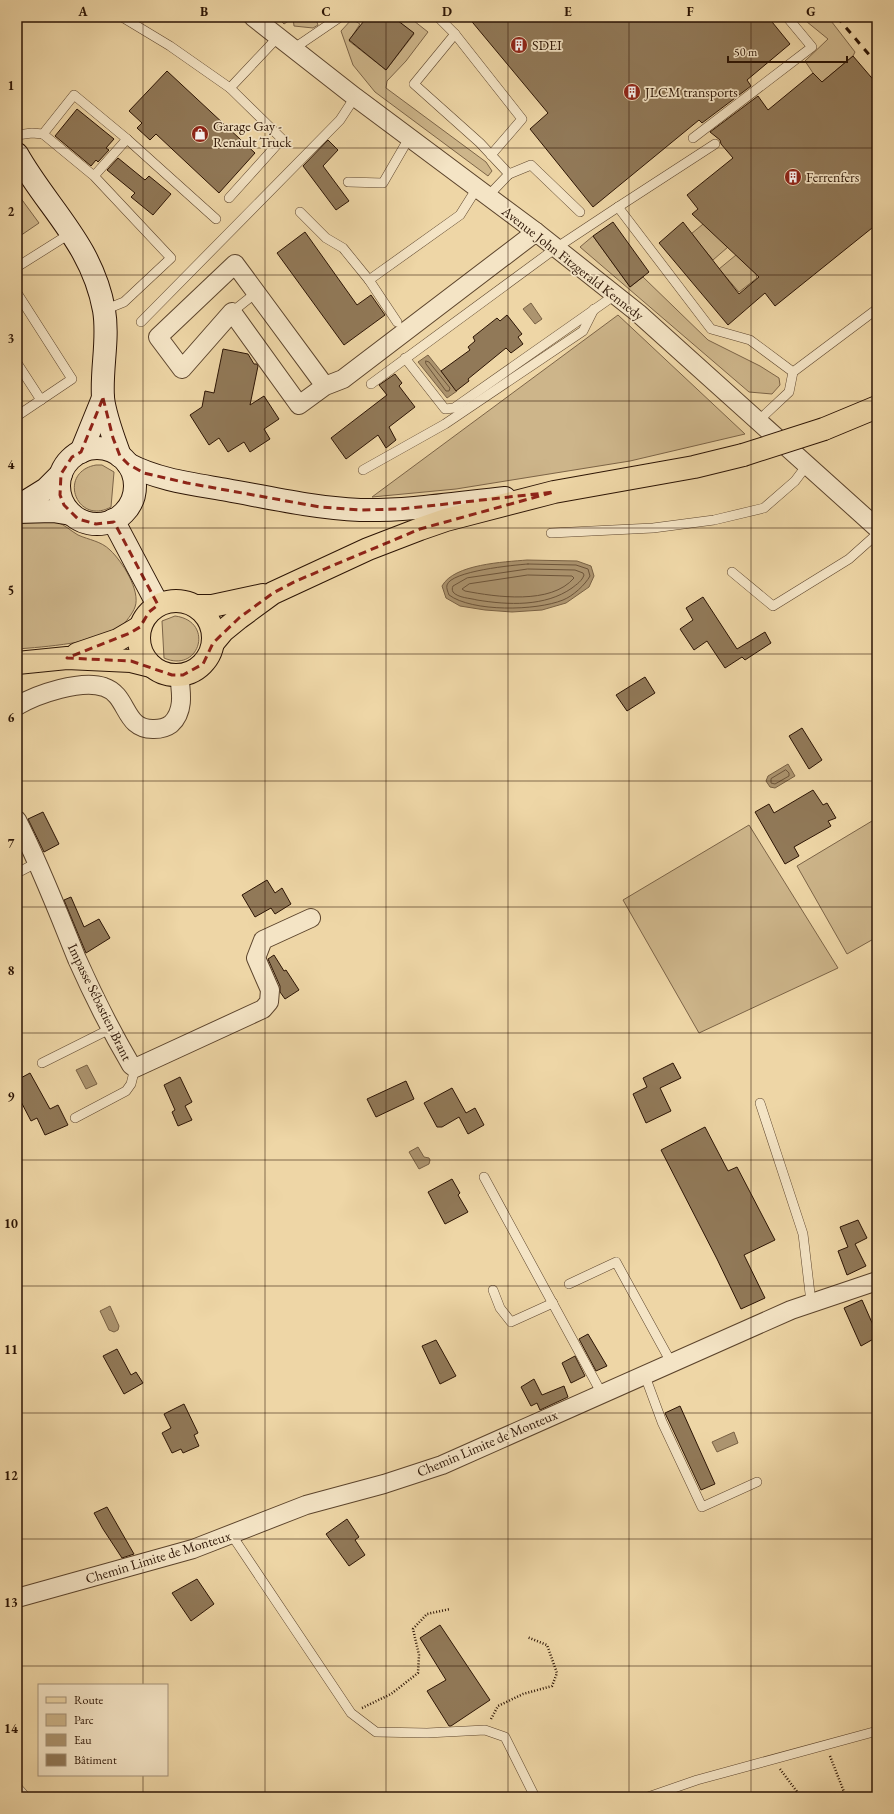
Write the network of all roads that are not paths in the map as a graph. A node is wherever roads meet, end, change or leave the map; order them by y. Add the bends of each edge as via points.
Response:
1 (122, 17) edge
2 (340, 17) edge
3 (438, 17) edge
4 (787, 17) edge
5 (256, 18) edge
6 (455, 34) junction
7 (278, 37) junction
8 (293, 48) junction
9 (230, 88) junction
10 (354, 97) junction
11 (43, 134) junction
12 (17, 135) edge
13 (409, 138) junction
14 (693, 138) dead end
15 (127, 139) junction
16 (715, 144) dead end
17 (17, 154) edge
18 (490, 155) junction
19 (509, 174) junction
20 (94, 176) junction
21 (348, 182) dead end
22 (483, 192) junction
23 (228, 198) dead end
24 (618, 207) junction
25 (300, 212) dead end
26 (580, 212) dead end
27 (216, 219) dead end
28 (72, 232) junction
29 (536, 232) junction
30 (556, 248) junction
31 (17, 267) edge
32 (369, 280) junction
33 (257, 292) junction
34 (17, 293) edge
35 (615, 295) junction
36 (594, 309) junction
37 (877, 309) edge
38 (104, 310) junction
39 (232, 312) junction
40 (141, 322) dead end
41 (397, 322) dead end
42 (405, 358) junction
43 (17, 363) edge
44 (793, 372) junction
45 (371, 384) dead end
46 (325, 386) junction
47 (103, 398) junction
48 (41, 400) junction
49 (877, 407) edge
50 (17, 416) edge
51 (758, 421) junction
52 (81, 452) junction
53 (124, 460) junction
54 (807, 465) junction
55 (363, 470) dead end
56 (61, 474) junction
57 (554, 492) junction
58 (17, 507) edge
59 (17, 512) edge
60 (71, 514) junction
61 (113, 520) junction
62 (877, 528) edge
63 (551, 533) dead end
64 (877, 534) edge
65 (732, 572) dead end
66 (272, 593) junction
67 (158, 605) junction
68 (196, 606) junction
69 (140, 627) junction
70 (213, 644) junction
71 (67, 658) junction
72 (17, 663) edge
73 (151, 666) junction
74 (179, 675) junction
75 (17, 706) edge
76 (17, 820) edge
77 (38, 862) junction
78 (17, 873) edge
79 (311, 918) dead end
80 (110, 1029) junction
81 (42, 1063) dead end
82 (135, 1068) junction
83 (760, 1103) dead end
84 (75, 1118) dead end
85 (484, 1178) dead end
86 (877, 1281) edge
87 (569, 1284) dead end
88 (493, 1290) dead end
89 (811, 1302) junction
90 (553, 1303) junction
91 (672, 1364) junction
92 (645, 1376) junction
93 (602, 1394) junction
94 (757, 1482) dead end
95 (231, 1534) junction
96 (17, 1598) edge
97 (877, 1731) edge
98 (17, 1787) edge
99 (26, 1797) edge
100 (535, 1797) edge
101 (648, 1797) edge

1 - 9 lane via 170,46
2 - 8 lane
3 - 6 lane
4 - 14 lane via 812,47
5 - 7 street, Avenue John Fitzgerald Kennedy
6 - 18 lane via 522,120
6 - 18 lane via 414,84
7 - 8 street, Avenue John Fitzgerald Kennedy
7 - 9 lane
8 - 10 street, Avenue John Fitzgerald Kennedy
9 - 23 lane via 282,139
10 - 13 street, Avenue John Fitzgerald Kennedy
10 - 40 lane via 334,126
11 - 12 lane
11 - 15 lane via 74,95
11 - 20 lane
13 - 21 lane via 383,183
13 - 22 street, Avenue John Fitzgerald Kennedy
15 - 20 lane
15 - 27 lane
16 - 24 lane
17 - 28 main road via 29,175
18 - 19 lane
19 - 22 lane
19 - 26 lane via 531,165
20 - 38 lane via 171,258 124,302
22 - 29 street, Avenue John Fitzgerald Kennedy
22 - 32 lane via 460,215
24 - 30 lane
24 - 44 lane via 711,329 750,340
25 - 32 lane via 326,238 343,248
28 - 31 lane
28 - 38 main road via 92,269
29 - 30 street, Avenue John Fitzgerald Kennedy
29 - 46 street via 343,379
30 - 35 street, Avenue John Fitzgerald Kennedy
30 - 42 lane
32 - 41 lane
33 - 39 lane
33 - 39 street via 235,264 158,337 182,369
33 - 46 street
34 - 48 lane via 72,379
35 - 36 lane
35 - 51 street, Avenue John Fitzgerald Kennedy
36 - 42 lane via 454,408 445,410
36 - 55 lane via 583,331 445,424
37 - 44 lane
38 - 47 main road via 106,338
39 - 46 street via 298,405
42 - 45 lane
43 - 48 lane
44 - 51 lane via 789,392
47 - 52 main road
47 - 53 main road via 113,438
48 - 50 lane
49 - 57 main road, bridge via 824,429 743,455 687,469
51 - 54 street, Avenue John Fitzgerald Kennedy
52 - 53 main road via 101,449 111,451
52 - 56 main road via 72,457
53 - 57 main road via 144,473 188,483 320,507 360,510 401,509
53 - 61 main road via 134,477 134,492 127,510
54 - 62 street, Avenue John Fitzgerald Kennedy
54 - 63 lane via 795,481 764,508 714,520 653,528
56 - 58 main road via 46,489
56 - 60 main road via 60,495
57 - 66 main road via 420,529
59 - 60 main road via 53,511
60 - 61 main road via 78,519 96,524
61 - 67 main road
64 - 65 lane via 849,560 773,606
66 - 68 main road via 226,604
66 - 70 main road via 228,627
67 - 68 main road via 182,601
67 - 69 main road via 149,612
68 - 70 main road via 209,621
69 - 71 main road via 118,640
69 - 73 main road via 139,646 143,657
70 - 74 main road via 203,664 194,671
71 - 72 main road
71 - 73 main road via 131,661
73 - 74 main road via 161,672
74 - 75 street via 179,714 171,724 159,729 147,730 137,725 130,718 116,693 92,684 63,688
76 - 77 street, Impasse Sébastien Brant
77 - 78 lane
77 - 80 street, Impasse Sébastien Brant via 78,960
79 - 82 street, Impasse Sébastien Brant via 263,940 256,958 270,990 269,1002 263,1009
80 - 81 lane
80 - 82 street, Impasse Sébastien Brant
82 - 84 lane via 131,1084 126,1091
83 - 89 lane via 803,1234
85 - 90 lane
86 - 89 street, Chemin Limite de Monteux
87 - 91 lane via 616,1262
88 - 90 lane via 500,1308 510,1322
89 - 91 street, Chemin Limite de Monteux
90 - 93 lane
91 - 92 street, Chemin Limite de Monteux
92 - 93 street, Chemin Limite de Monteux
92 - 94 lane via 662,1422 702,1507
93 - 95 street, Chemin Limite de Monteux via 442,1465 306,1505
95 - 96 street, Chemin Limite de Monteux via 193,1549
95 - 100 lane via 351,1713 376,1732 485,1730 505,1737
97 - 101 lane via 697,1780
98 - 99 lane

